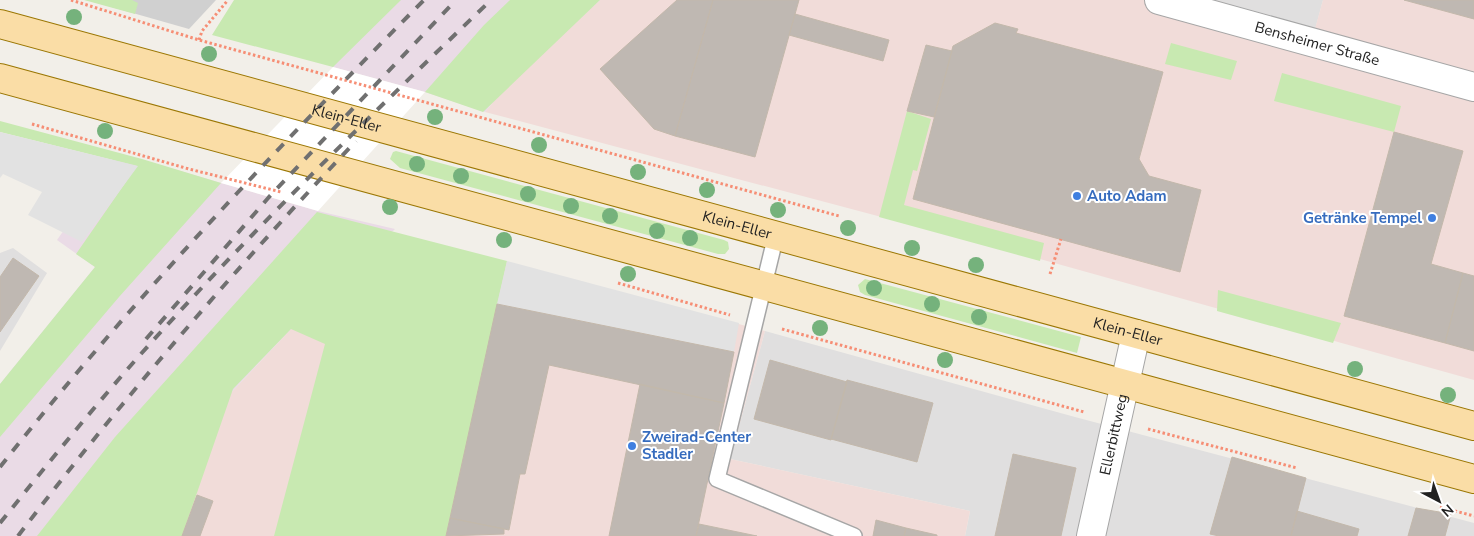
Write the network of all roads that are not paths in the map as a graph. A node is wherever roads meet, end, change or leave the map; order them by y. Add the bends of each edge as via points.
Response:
1 (1159, 0) edge
2 (0, 24) edge
3 (0, 78) edge
4 (1474, 87) edge
5 (776, 235) junction
6 (763, 285) junction
7 (1136, 334) junction
8 (1124, 385) junction
9 (1474, 426) edge
10 (1474, 479) edge
11 (854, 536) edge
12 (1091, 536) edge

1 - 4 street, Bensheimer Straße
2 - 5 main road, Klein-Eller
3 - 6 main road
5 - 6 lane
5 - 7 main road, Klein-Eller
6 - 8 main road
6 - 11 lane via 717,479
7 - 8 street, Ellerbittweg
7 - 9 main road, Klein-Eller
8 - 10 main road
8 - 12 street, Ellerbittweg

